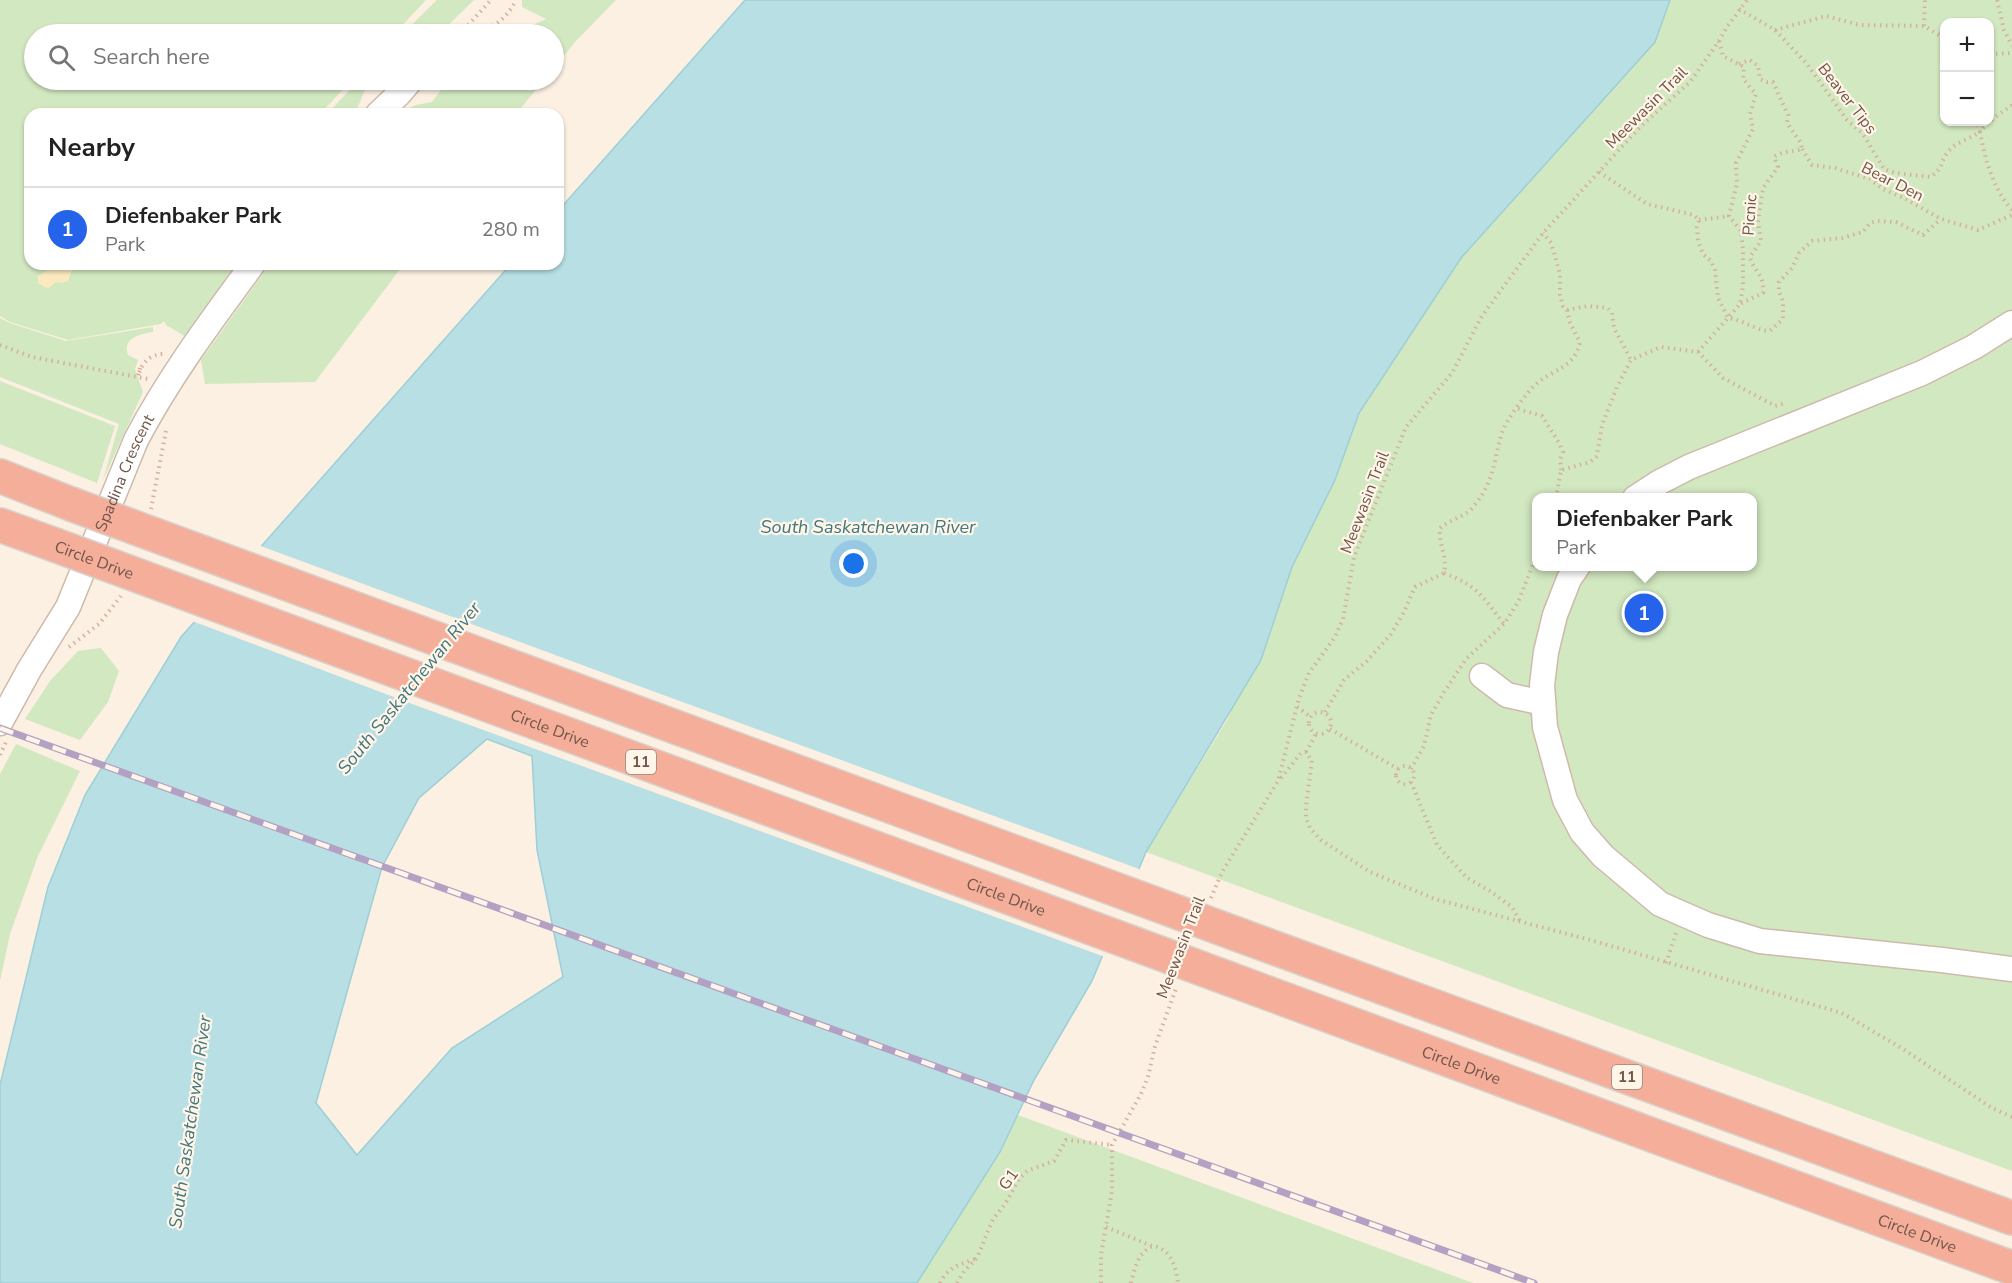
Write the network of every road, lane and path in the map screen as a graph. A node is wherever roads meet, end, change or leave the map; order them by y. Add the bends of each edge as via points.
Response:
1 (492, 0) edge
2 (516, 0) edge
3 (1748, 0) edge
4 (1925, 0) edge
5 (1997, 0) edge
6 (1739, 9) junction
7 (470, 24) edge
8 (497, 24) edge
9 (1924, 26) junction
10 (1774, 30) junction
11 (1940, 36) edge
12 (1719, 41) junction
13 (2012, 46) edge
14 (2012, 53) edge
15 (1994, 54) edge
16 (1738, 64) junction
17 (402, 90) edge
18 (2012, 105) edge
19 (384, 108) edge
20 (1978, 126) edge
21 (1980, 132) junction
22 (1802, 149) junction
23 (1599, 172) junction
24 (2012, 210) edge
25 (2012, 215) edge
26 (1729, 216) junction
27 (1941, 219) junction
28 (1699, 220) junction
29 (1543, 232) junction
30 (249, 270) edge
31 (1740, 304) junction
32 (1567, 310) junction
33 (1728, 318) junction
34 (2012, 322) edge
35 (0, 345) edge
36 (1698, 352) junction
37 (182, 360) junction
38 (1631, 360) junction
39 (138, 376) junction
40 (165, 388) junction
41 (1786, 403) dead end
42 (1517, 409) junction
43 (168, 427) dead end
44 (1561, 470) junction
45 (0, 476) edge
46 (1557, 493) edge
47 (1643, 493) edge
48 (149, 516) dead end
49 (0, 525) edge
50 (1575, 571) edge
51 (1444, 573) junction
52 (123, 592) dead end
53 (1504, 624) dead end
54 (68, 648) dead end
55 (1482, 676) dead end
56 (1543, 703) junction
57 (1297, 707) junction
58 (1324, 712) junction
59 (1311, 717) junction
60 (5, 729) edge
61 (1330, 729) junction
62 (1316, 734) junction
63 (1306, 752) junction
64 (0, 755) edge
65 (1398, 769) junction
66 (1278, 781) junction
67 (1411, 782) junction
68 (1209, 904) dead end
69 (1682, 914) junction
70 (1521, 922) junction
71 (1666, 963) junction
72 (2012, 969) edge
73 (1179, 980) dead end
74 (2012, 1117) edge
75 (1112, 1145) junction
76 (2012, 1218) edge
77 (1106, 1227) junction
78 (1153, 1246) junction
79 (977, 1258) junction
80 (2012, 1268) edge
81 (940, 1283) edge
82 (957, 1283) edge
83 (1101, 1283) edge
84 (1131, 1283) edge
85 (1178, 1283) edge

1 - 7 path
2 - 8 path
3 - 6 path, Meewasin Trail
4 - 9 path
5 - 13 path
6 - 10 path, Beaver Tips
6 - 12 path, Meewasin Trail
9 - 10 path via 1860,25 1826,16
9 - 11 path
10 - 21 path, Beaver Tips via 1807,64 1847,120 1863,134 1884,170 1931,177 1941,169 1947,153
12 - 16 path via 1723,56
12 - 23 path, Meewasin Trail via 1690,82 1640,127
14 - 15 path
16 - 22 path via 1750,60 1758,66 1760,78 1773,82 1788,115 1787,123
16 - 26 path via 1744,67 1743,79 1756,94 1750,114 1753,129 1736,163 1737,183
17 - 19 street
18 - 21 path
20 - 21 path
21 - 24 path via 2001,198
22 - 27 path, Bear Den via 1812,165 1870,179
22 - 31 path, Picnic via 1774,157 1779,167 1763,188 1758,222 1761,240 1750,257 1764,284 1763,293
23 - 28 path via 1647,204
23 - 29 path, Meewasin Trail
25 - 27 path, Bear Den via 1978,230
26 - 28 path
26 - 31 path via 1741,231
27 - 33 path via 1923,235 1896,222 1875,221 1863,232 1812,241 1779,282 1783,319 1778,325 1770,331 1757,330 1739,319
28 - 33 path via 1698,241 1715,270 1718,298
29 - 32 path via 1551,243 1560,274 1560,295
29 - 57 path, Meewasin Trail via 1482,316 1452,373 1406,427 1354,557 1343,619 1309,673
30 - 37 street, Spadina Crescent
31 - 33 path
32 - 38 path via 1608,308
32 - 42 path via 1580,342 1578,350 1564,368 1547,374 1532,388
33 - 36 path
34 - 47 street via 1974,347 1922,373 1689,467
35 - 39 path via 32,357
36 - 38 path via 1661,347
36 - 41 path via 1723,378 1746,392 1775,406
37 - 39 path via 173,355 151,357
37 - 40 street, Spadina Crescent
38 - 44 path via 1602,425 1597,456 1590,462
39 - 40 path
40 - 60 street, Spadina Crescent via 136,440 68,608 29,670
42 - 44 path via 1542,416 1563,452
42 - 51 path via 1502,434 1488,486 1473,508 1440,528 1447,561
43 - 48 path
44 - 46 path
45 - 76 highway, 11, bridge
49 - 80 highway, Circle Drive / 11, bridge
50 - 56 street via 1555,615 1546,652
51 - 53 path via 1481,593
51 - 58 path via 1415,587 1390,634 1344,680
52 - 54 path via 107,616
55 - 56 street via 1507,694
56 - 69 street via 1545,727 1566,800 1582,832 1603,856 1660,904
57 - 59 path
57 - 66 path, Meewasin Trail
58 - 59 path
58 - 61 path via 1331,720
59 - 62 path via 1309,726
60 - 64 path
61 - 62 path
61 - 65 path
62 - 63 path
63 - 66 path
63 - 70 path via 1312,761 1306,818 1321,840 1370,872 1435,899
65 - 67 path via 1398,782
65 - 67 path via 1411,769
66 - 68 path, Meewasin Trail via 1222,872
67 - 70 path via 1437,845 1467,878 1512,907
69 - 71 path
69 - 72 street via 1760,941
70 - 71 path
71 - 74 path via 1842,1013
73 - 75 path, Meewasin Trail via 1148,1077
75 - 77 path, Meewasin Trail via 1112,1191
75 - 79 path, G1 via 1066,1140 1054,1161 1027,1171 993,1219
77 - 78 path
77 - 83 path, Meewasin Trail
78 - 84 path via 1137,1260
78 - 85 path via 1173,1262
79 - 81 path via 957,1264
79 - 82 path, G1

